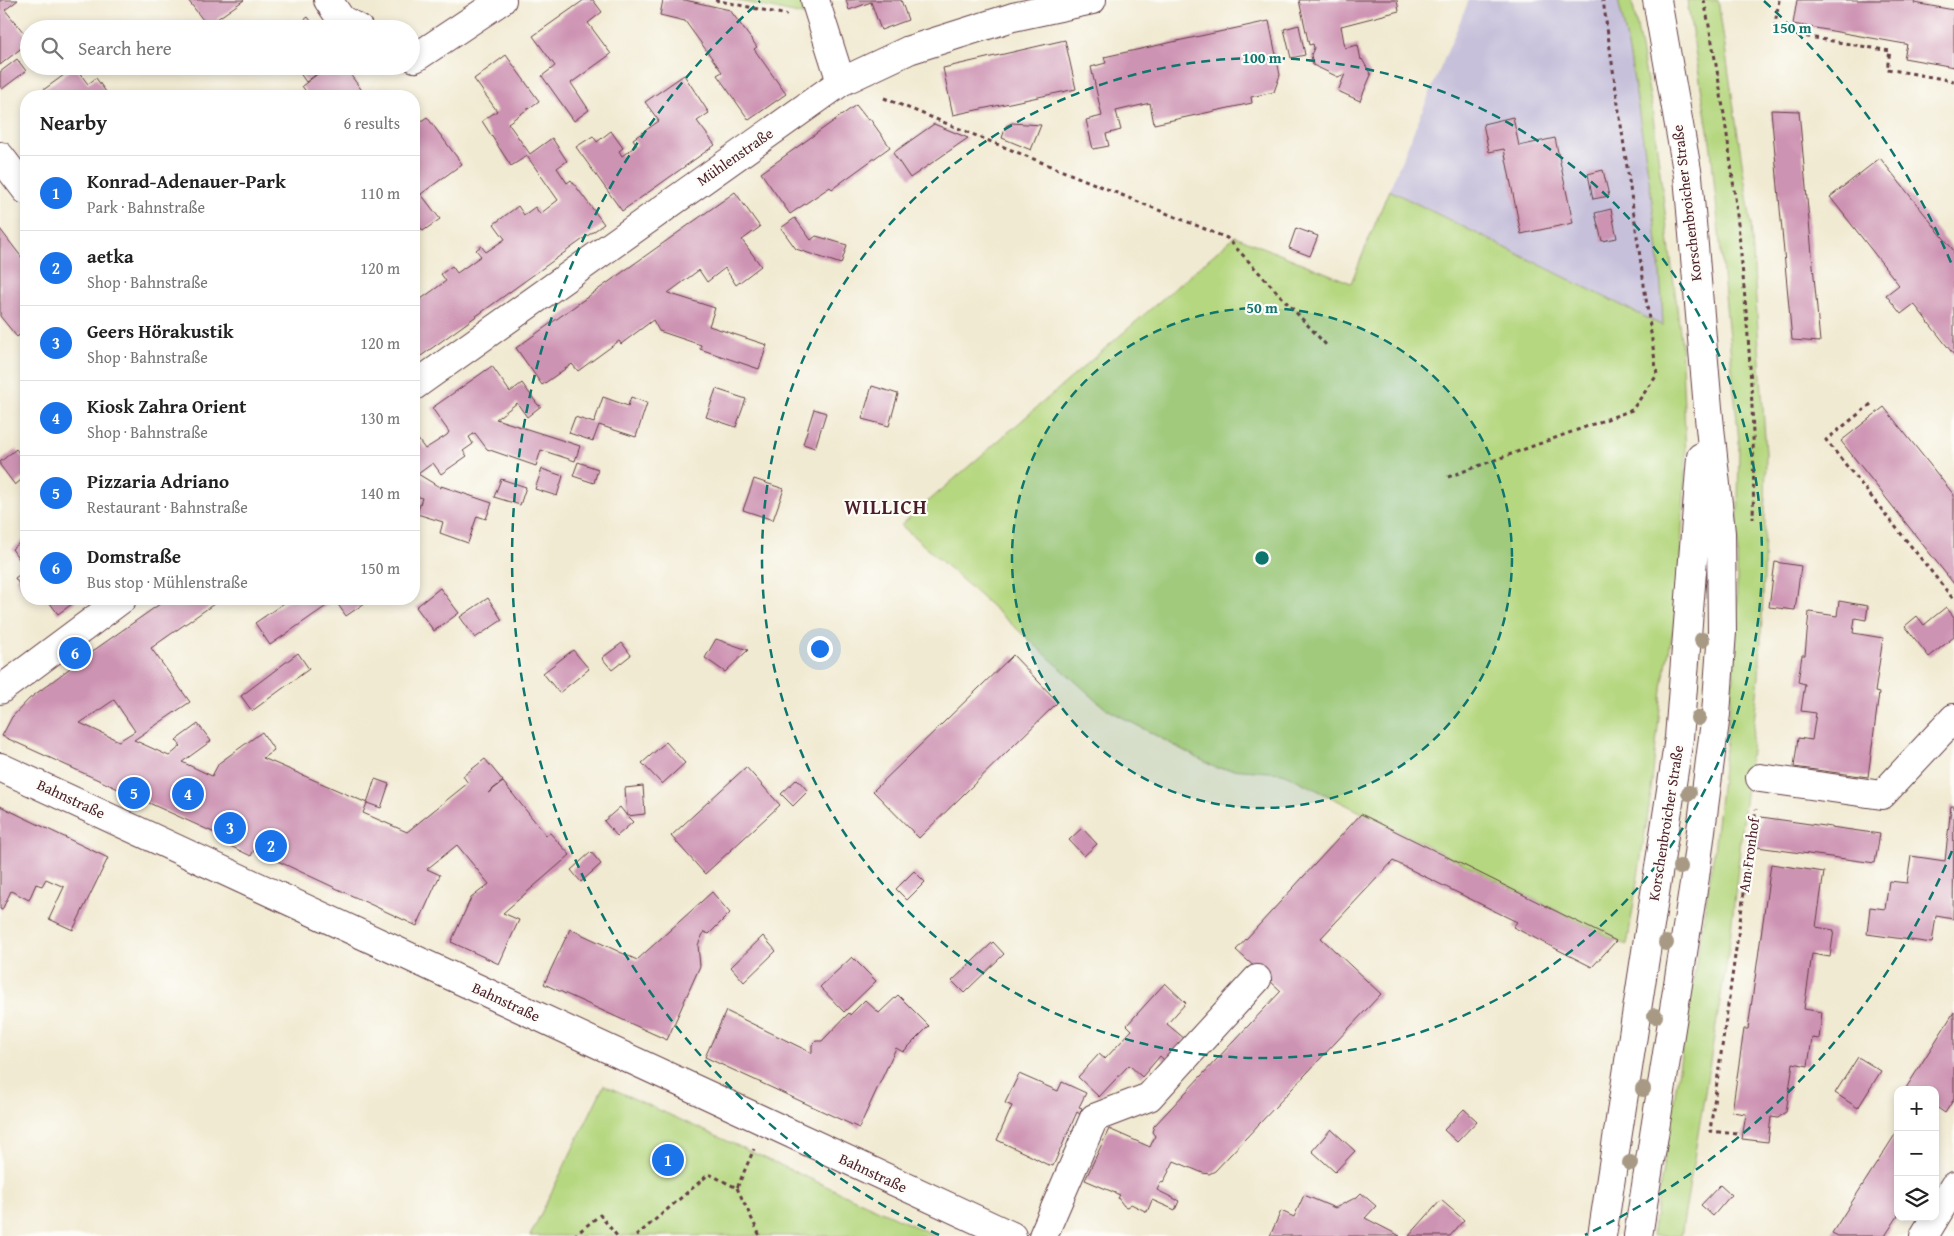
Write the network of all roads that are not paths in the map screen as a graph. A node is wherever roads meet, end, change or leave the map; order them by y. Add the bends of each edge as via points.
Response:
1 (328, 0) edge
2 (502, 0) edge
3 (1092, 0) edge
4 (1657, 0) edge
5 (1011, 9) edge
6 (818, 11) edge
7 (343, 20) edge
8 (420, 55) edge
9 (842, 81) junction
10 (0, 156) edge
11 (20, 182) edge
12 (420, 382) edge
13 (1708, 408) junction
14 (114, 605) edge
15 (0, 690) edge
16 (1954, 718) edge
17 (0, 767) edge
18 (1760, 778) road end
19 (1258, 979) dead end
20 (1954, 1186) edge
21 (1012, 1236) edge
22 (1043, 1236) edge
23 (1602, 1236) edge
24 (1638, 1236) edge
25 (1924, 1236) edge

1 - 7 street
2 - 8 street
3 - 5 street, Mühlenstraße
4 - 13 street, Korschenbroicher Straße via 1688,176
5 - 9 street, Mühlenstraße
6 - 9 street
9 - 12 street, Mühlenstraße
10 - 11 street
13 - 23 street, Korschenbroicher Straße via 1701,454 1679,738
13 - 24 street, Korschenbroicher Straße via 1721,533 1719,689 1695,877
14 - 15 street
16 - 18 street via 1882,795
17 - 21 street, Bahnstraße
19 - 22 street via 1149,1097 1094,1118
20 - 25 street

